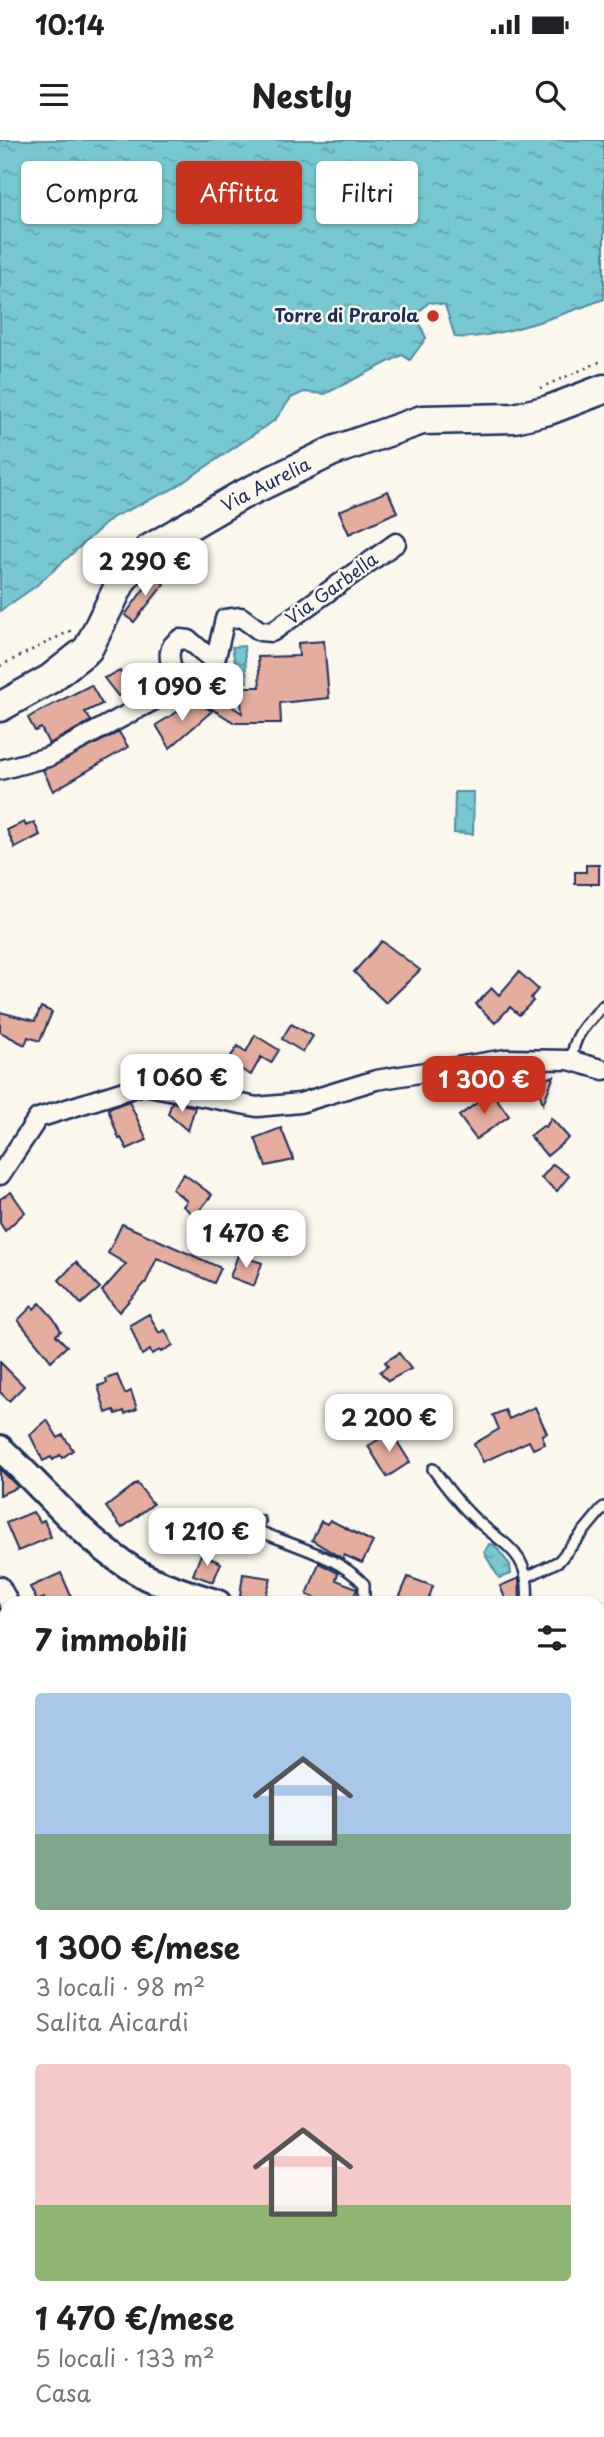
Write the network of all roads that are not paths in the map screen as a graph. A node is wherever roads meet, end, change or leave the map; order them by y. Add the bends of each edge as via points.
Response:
1 (604, 388) edge
2 (396, 543) dead end
3 (0, 707) edge
4 (0, 770) edge
5 (604, 1005) edge
6 (572, 1061) junction
7 (604, 1070) edge
8 (0, 1175) edge
9 (0, 1448) edge
10 (433, 1469) dead end
11 (604, 1507) edge
12 (260, 1521) dead end
13 (527, 1577) junction
14 (199, 1596) edge
15 (364, 1596) edge
16 (527, 1596) edge

1 - 3 main road, Via Aurelia via 514,418 422,420 333,451 240,496 149,550 122,580 88,649 50,679
2 - 4 street, Via Garbella via 272,632 260,631 241,617 225,619 216,657 210,658 189,640 180,639 169,655 174,678 171,691 48,757
5 - 6 lane via 577,1035
6 - 7 street
6 - 8 street via 494,1061 376,1080 278,1106 257,1107 143,1085 38,1118
9 - 14 main road via 89,1536 126,1564
10 - 13 lane via 468,1513 517,1554
11 - 13 lane via 559,1561
12 - 15 lane via 257,1530 351,1572 364,1584
13 - 16 lane

